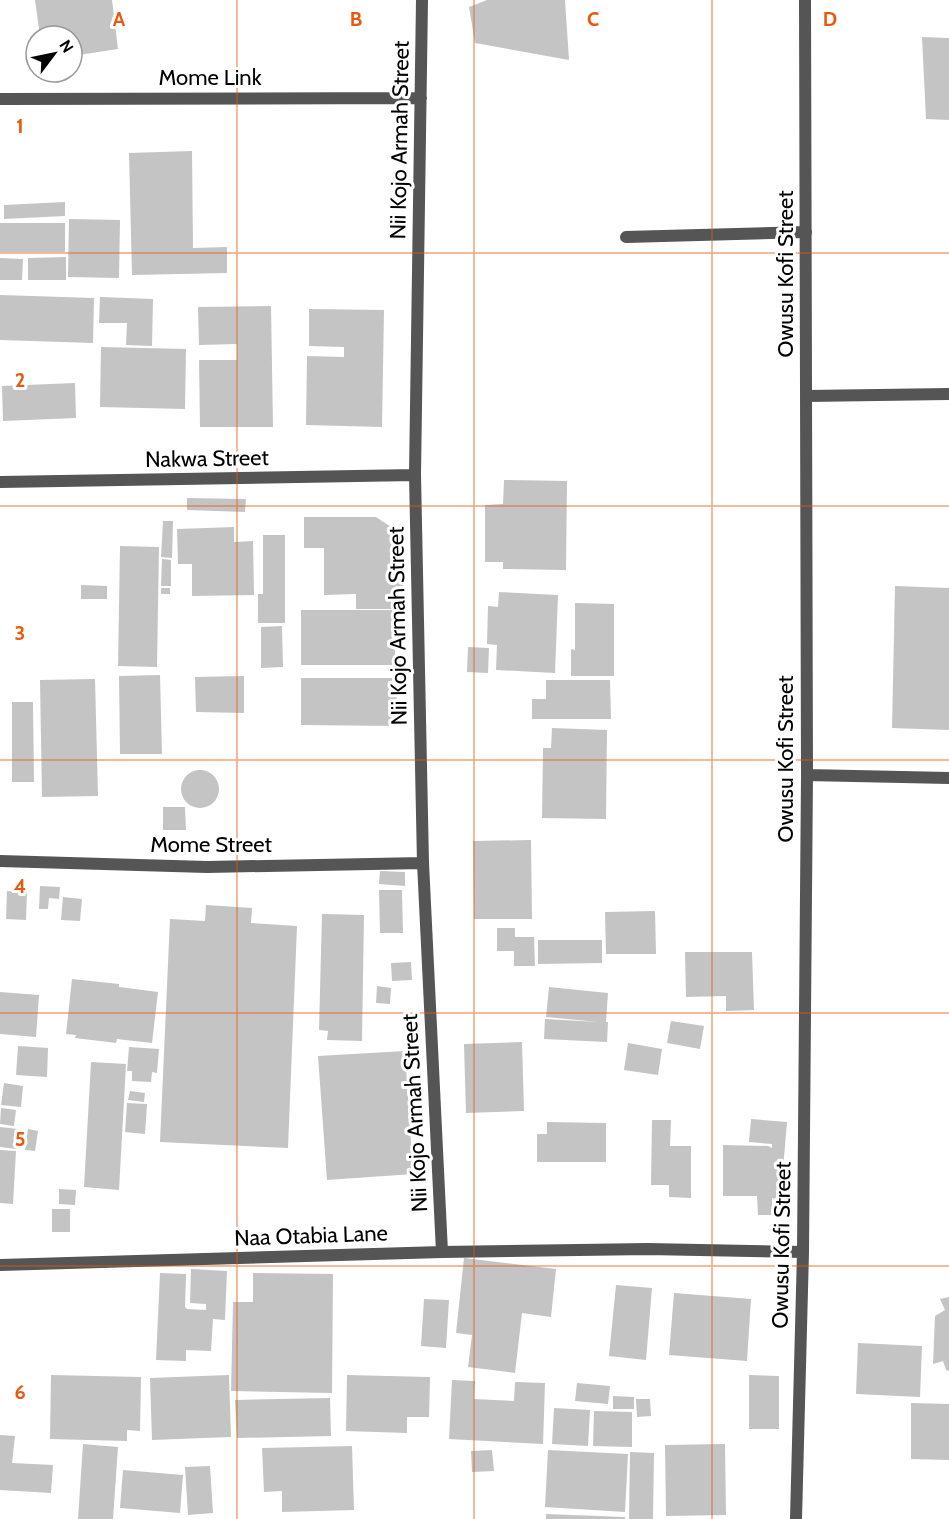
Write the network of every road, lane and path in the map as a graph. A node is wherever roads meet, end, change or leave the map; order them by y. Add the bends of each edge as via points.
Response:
1 (422, 0) edge
2 (805, 0) edge
3 (421, 98) junction
4 (0, 99) edge
5 (806, 232) junction
6 (626, 237) dead end
7 (949, 394) edge
8 (807, 396) junction
9 (415, 475) junction
10 (0, 482) edge
11 (807, 775) junction
12 (949, 778) edge
13 (0, 861) edge
14 (423, 862) junction
15 (442, 1252) junction
16 (803, 1252) junction
17 (0, 1265) edge
18 (796, 1519) edge

1 - 3 street, Nii Kojo Armah Street
2 - 5 street, Owusu Kofi Street
3 - 4 street, Mome Link
3 - 9 street, Nii Kojo Armah Street
5 - 6 street
5 - 8 street, Owusu Kofi Street
7 - 8 street
8 - 11 street, Owusu Kofi Street
9 - 10 street, Nakwa Street
9 - 14 street, Nii Kojo Armah Street
11 - 12 street
11 - 16 street, Owusu Kofi Street
13 - 14 street, Mome Street via 207,867
14 - 15 street, Nii Kojo Armah Street
15 - 16 street, Naa Otabia Lane
15 - 17 street, Naa Otabia Lane
16 - 18 street, Owusu Kofi Street

